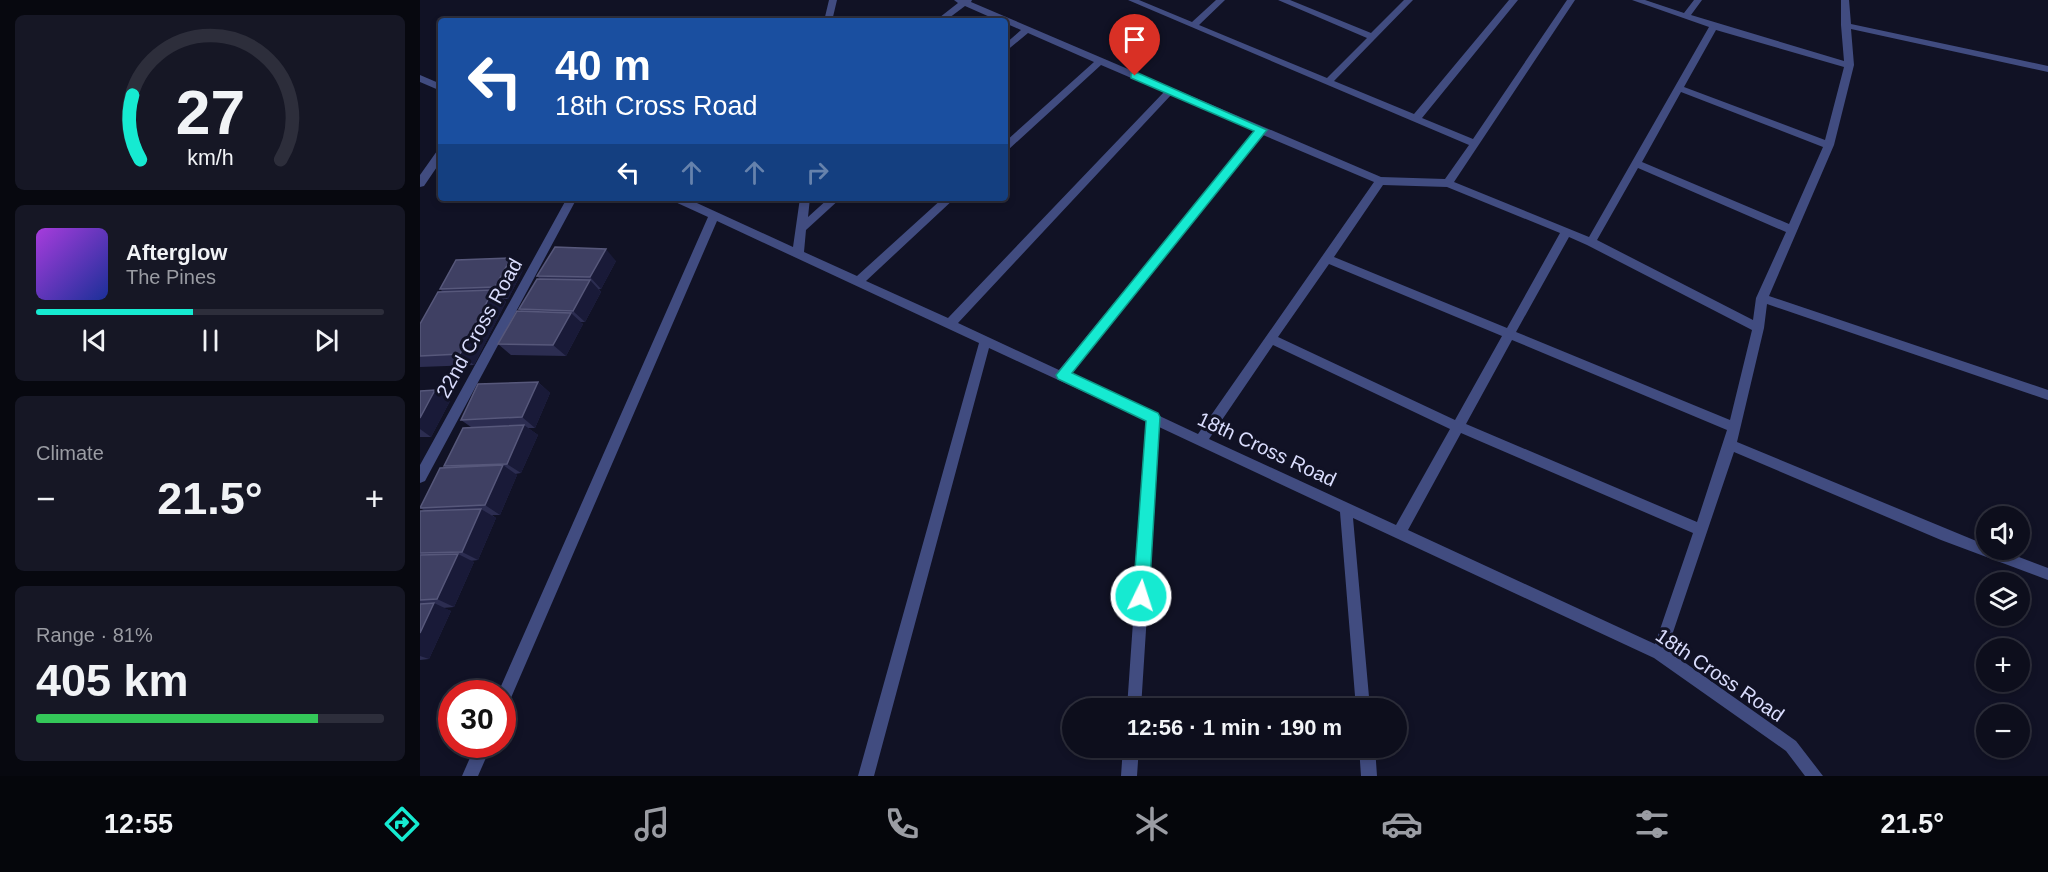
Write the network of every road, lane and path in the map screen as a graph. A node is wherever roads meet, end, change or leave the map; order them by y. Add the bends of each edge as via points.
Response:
1 (833, 0) edge
2 (1131, 0) edge
3 (1221, 0) edge
4 (1282, 0) edge
5 (1307, 0) edge
6 (1409, 0) edge
7 (1514, 0) edge
8 (1636, 0) edge
9 (1698, 0) edge
10 (1845, 0) edge
11 (964, 1) edge
12 (1567, 2) edge
13 (1299, 7) junction
14 (1686, 16) junction
15 (829, 18) edge
16 (943, 18) edge
17 (1002, 18) edge
18 (1008, 21) edge
19 (1845, 25) junction
20 (1193, 26) junction
21 (1714, 26) junction
22 (1027, 29) junction
23 (1373, 37) junction
24 (1008, 46) edge
25 (1100, 61) junction
26 (1849, 65) junction
27 (2048, 69) edge
28 (420, 78) edge
29 (1328, 82) junction
30 (438, 87) edge
31 (1679, 88) junction
32 (1170, 91) junction
33 (1416, 119) junction
34 (1261, 130) junction
35 (1474, 143) junction
36 (1008, 145) edge
37 (1829, 145) junction
38 (438, 157) edge
39 (1636, 163) junction
40 (1380, 181) junction
41 (420, 183) edge
42 (1448, 183) junction
43 (570, 201) edge
44 (684, 201) edge
45 (805, 201) edge
46 (832, 201) edge
47 (947, 201) edge
48 (714, 215) junction
49 (802, 227) junction
50 (1790, 229) junction
51 (1566, 232) junction
52 (1591, 242) junction
53 (798, 253) junction
54 (1326, 258) junction
55 (859, 281) junction
56 (1762, 298) junction
57 (951, 323) junction
58 (1758, 328) junction
59 (1510, 336) junction
60 (1271, 339) junction
61 (985, 341) junction
62 (1062, 375) junction
63 (2048, 395) edge
64 (1153, 417) junction
65 (1459, 427) junction
66 (1734, 427) junction
67 (1201, 440) junction
68 (1730, 446) junction
69 (420, 477) edge
70 (1346, 508) junction
71 (1701, 530) junction
72 (1399, 533) junction
73 (2048, 574) edge
74 (1659, 653) junction
75 (512, 680) edge
76 (1135, 698) edge
77 (1363, 698) edge
78 (478, 758) edge
79 (1130, 758) edge
80 (1368, 758) edge
81 (470, 776) edge
82 (866, 776) edge
83 (1129, 776) edge
84 (1369, 776) edge
85 (1815, 776) edge

1 - 15 street
2 - 20 street
3 - 20 street
4 - 13 street
5 - 13 street
6 - 23 street
7 - 33 street
8 - 14 street
9 - 14 street
10 - 19 street
11 - 16 street
11 - 17 street
12 - 35 street
13 - 23 street
14 - 21 street
18 - 22 street
19 - 26 street
19 - 27 street
20 - 29 street
21 - 26 street
21 - 31 street
22 - 24 street
22 - 25 street
23 - 29 street
25 - 32 street
25 - 36 street
26 - 37 street
28 - 30 street
29 - 33 street
31 - 37 street
31 - 39 street
32 - 34 street
32 - 57 street
33 - 35 street
34 - 40 street
34 - 62 street
35 - 42 street
37 - 50 street
38 - 41 street
39 - 50 street
39 - 52 street
40 - 42 street
40 - 54 street
42 - 51 street
43 - 69 street, 22nd Cross Road
44 - 48 street, 18th Cross Road
45 - 49 street
46 - 49 street
47 - 55 street
48 - 53 street, 18th Cross Road
48 - 75 street
49 - 53 street
50 - 56 street
51 - 52 street
51 - 59 street
52 - 58 street
53 - 55 street, 18th Cross Road
54 - 59 street
54 - 60 street
55 - 57 street, 18th Cross Road
56 - 58 street
56 - 63 street
57 - 61 street, 18th Cross Road
58 - 66 street
59 - 65 street
59 - 66 street
60 - 65 street
60 - 67 street
61 - 62 street, 18th Cross Road
61 - 82 street
62 - 64 street, 18th Cross Road
64 - 67 street, 18th Cross Road
64 - 76 street
65 - 71 street
65 - 72 street
66 - 68 street
67 - 70 street, 18th Cross Road
68 - 71 street
68 - 73 street
70 - 72 street, 18th Cross Road
70 - 77 street
71 - 74 street
72 - 74 street, 18th Cross Road
74 - 85 street, 18th Cross Road via 1791,746
78 - 81 street
79 - 83 street
80 - 84 street

